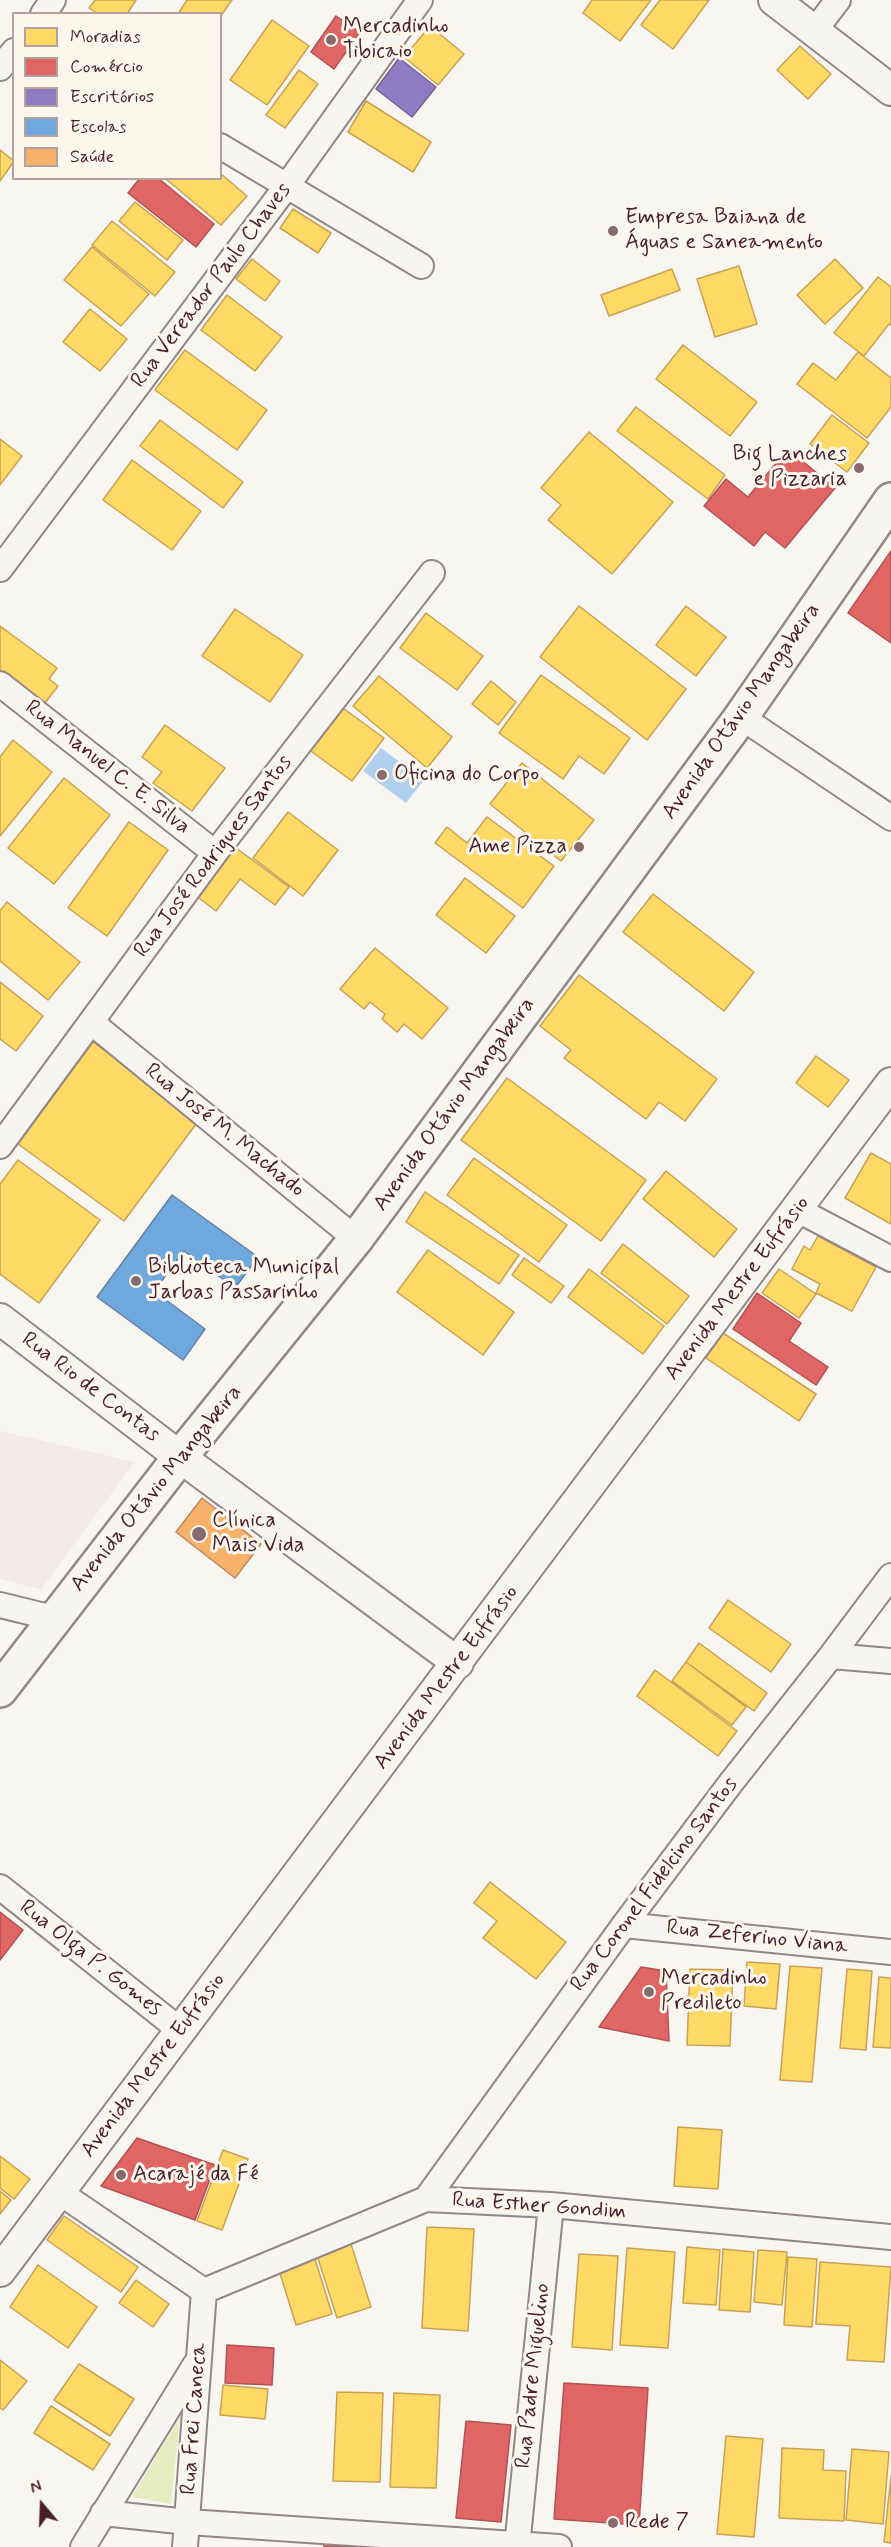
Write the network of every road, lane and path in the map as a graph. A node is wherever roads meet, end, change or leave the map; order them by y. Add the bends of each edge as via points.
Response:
1 (420, 0) edge
2 (774, 0) edge
3 (838, 0) edge
4 (815, 30) junction
5 (12, 53) edge
6 (0, 68) edge
7 (891, 90) edge
8 (222, 147) edge
9 (286, 187) junction
10 (421, 266) dead end
11 (890, 502) edge
12 (0, 568) edge
13 (432, 573) dead end
14 (0, 684) edge
15 (741, 717) junction
16 (891, 818) edge
17 (215, 853) junction
18 (91, 1022) junction
19 (891, 1083) edge
20 (0, 1146) edge
21 (798, 1210) junction
22 (356, 1239) junction
23 (891, 1259) edge
24 (0, 1319) edge
25 (180, 1457) junction
26 (891, 1576) edge
27 (0, 1605) edge
28 (53, 1618) junction
29 (831, 1656) junction
30 (891, 1661) edge
31 (458, 1663) junction
32 (0, 1690) edge
33 (0, 1887) edge
34 (624, 1925) junction
35 (891, 1952) edge
36 (180, 2030) junction
37 (58, 2192) junction
38 (426, 2199) junction
39 (551, 2205) junction
40 (891, 2237) edge
41 (0, 2271) edge
42 (204, 2291) junction
43 (198, 2361) junction
44 (103, 2513) junction
45 (188, 2522) junction
46 (517, 2545) edge
47 (83, 2547) edge
48 (185, 2547) edge
49 (559, 2547) edge

1 - 9 street, Rua Vereador Paulo Chaves
2 - 4 street
3 - 4 street
4 - 7 street
5 - 6 street
8 - 9 street
9 - 10 street
9 - 12 street, Rua Vereador Paulo Chaves
11 - 15 main road, Avenida Otávio Mangabeira
13 - 17 street, Rua José Rodrigues Santos
14 - 17 street, Rua Manuel C. E. Silva
15 - 16 street
15 - 22 main road, Avenida Otávio Mangabeira
17 - 18 street, Rua José Rodrigues Santos
18 - 20 street, Rua José Rodrigues Santos
18 - 22 street, Rua José M. Machado
19 - 21 street, Avenida Mestre Eufrásio
21 - 23 street
21 - 31 street, Avenida Mestre Eufrásio
22 - 25 main road, Avenida Otávio Mangabeira
24 - 25 street, Rua Rio de Contas
25 - 28 main road, Avenida Otávio Mangabeira
25 - 31 street, Rua Rio de Contas
26 - 29 street, Rua Coronel Fidelcino Santos
27 - 28 street
28 - 32 main road, Avenida Otávio Mangabeira
29 - 30 street
29 - 34 street, Rua Coronel Fidelcino Santos
31 - 36 street, Avenida Mestre Eufrásio
33 - 36 street, Rua Olga P. Gomes
34 - 35 street, Rua Zeferino Viana
34 - 38 street, Rua Coronel Fidelcino Santos
36 - 37 street, Avenida Mestre Eufrásio
37 - 41 street, Avenida Mestre Eufrásio
37 - 42 street
38 - 39 street, Rua Esther Gondim
38 - 42 street, Rua Esther Gondim
39 - 40 street, Rua Esther Gondim
39 - 46 street, Rua Padre Miguelino
42 - 43 street, Rua Frei Caneca
43 - 44 street
43 - 45 street, Rua Frei Caneca
44 - 45 street
44 - 47 street
45 - 46 street
45 - 48 street, Rua Frei Caneca
46 - 49 street

